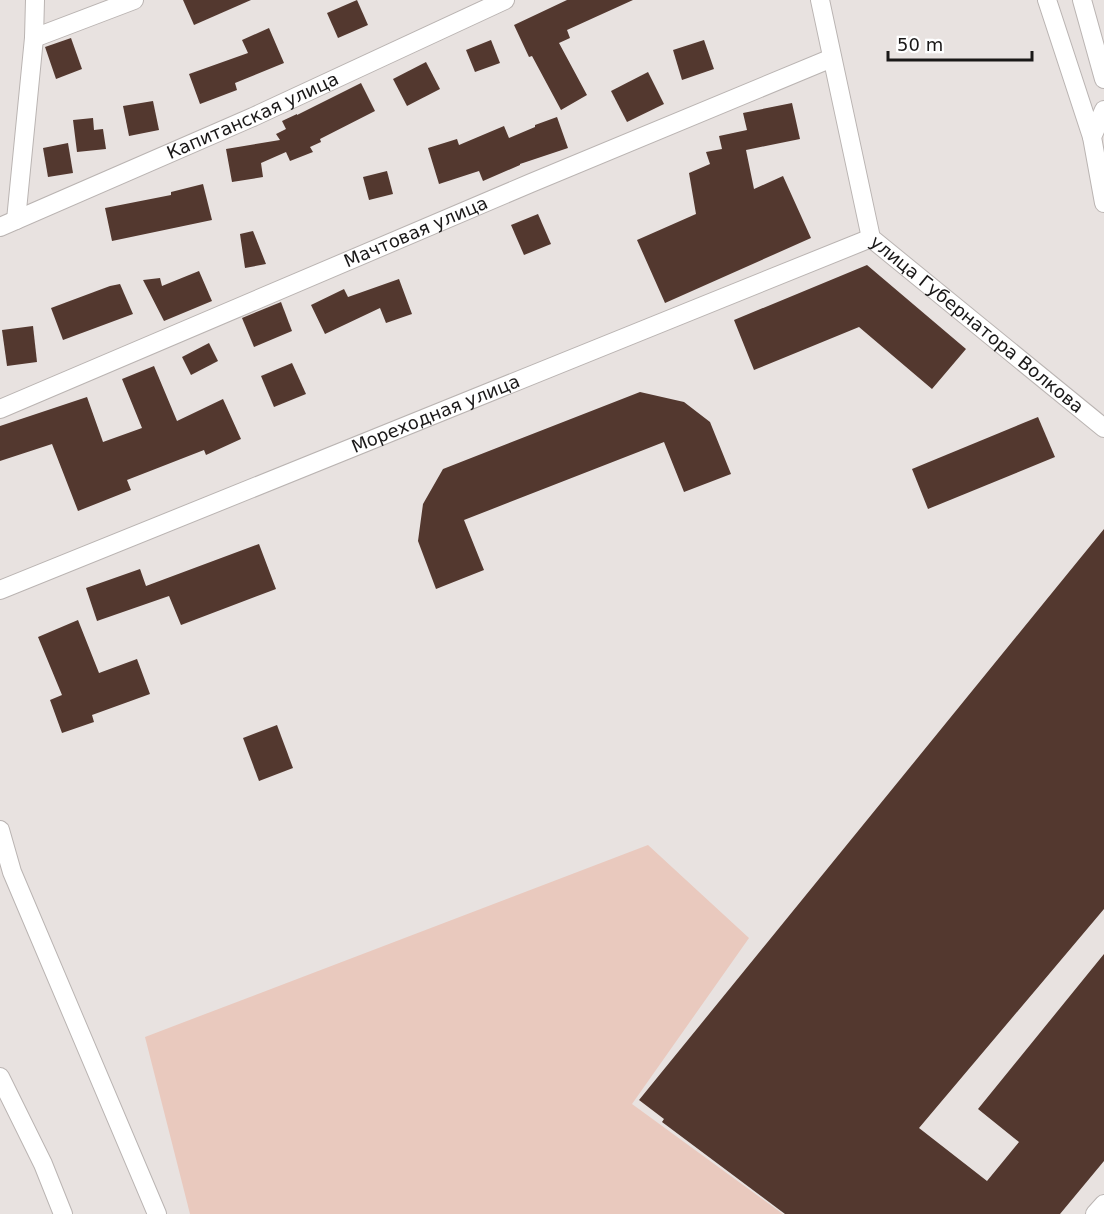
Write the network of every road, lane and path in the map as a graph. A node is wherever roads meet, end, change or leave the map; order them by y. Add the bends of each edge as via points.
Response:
1 (35, 0) edge
2 (134, 0) edge
3 (505, 0) edge
4 (820, 0) edge
5 (1047, 0) edge
6 (1082, 0) edge
7 (34, 38) junction
8 (832, 58) junction
9 (1104, 79) edge
10 (1104, 110) edge
11 (1092, 137) junction
12 (1104, 203) edge
13 (8, 223) edge
14 (871, 238) junction
15 (0, 409) edge
16 (1104, 428) edge
17 (0, 590) edge
18 (0, 830) edge
19 (0, 1077) edge
20 (1104, 1204) edge
21 (63, 1214) edge
22 (157, 1214) edge
23 (1095, 1214) edge

1 - 7 street
2 - 7 street
3 - 13 street, Капитанская улица via 253,117
4 - 8 street, улица Губернатора Волкова
5 - 11 street
6 - 9 street
7 - 13 street
8 - 14 street, улица Губернатора Волкова
8 - 15 street, Мачтовая улица
10 - 11 street
11 - 12 street
14 - 16 street, улица Губернатора Волкова
14 - 17 street, Мореходная улица
18 - 22 street via 12,872
19 - 21 street
20 - 23 street

